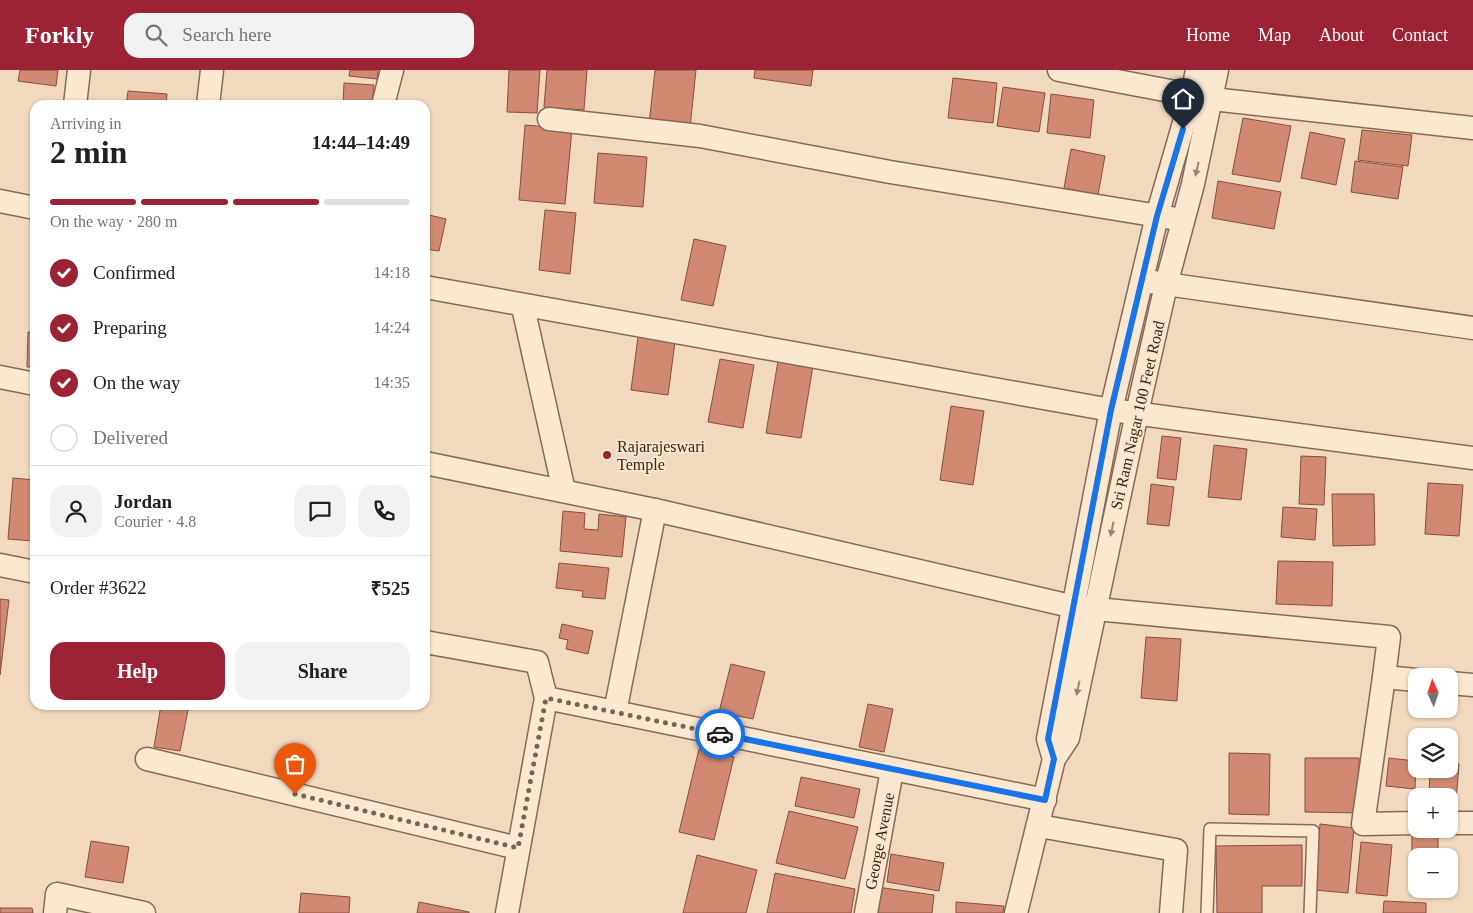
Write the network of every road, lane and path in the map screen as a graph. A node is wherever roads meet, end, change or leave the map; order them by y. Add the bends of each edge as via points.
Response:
1 (79, 70) edge
2 (212, 70) edge
3 (392, 70) edge
4 (1059, 70) edge
5 (1197, 70) edge
6 (1218, 70) edge
7 (1202, 97) junction
8 (76, 100) edge
9 (209, 100) edge
10 (384, 100) edge
11 (549, 119) dead end
12 (1473, 128) edge
13 (0, 201) edge
14 (30, 207) edge
15 (1157, 216) junction
16 (1182, 219) junction
17 (1141, 280) junction
18 (1166, 284) junction
19 (430, 288) edge
20 (523, 306) junction
21 (1473, 328) edge
22 (0, 377) edge
23 (30, 383) edge
24 (1111, 410) junction
25 (1137, 413) junction
26 (1473, 458) edge
27 (430, 464) edge
28 (564, 491) junction
29 (654, 510) junction
30 (0, 565) edge
31 (30, 571) edge
32 (1085, 607) junction
33 (430, 643) edge
34 (1384, 677) junction
35 (1408, 679) edge
36 (1458, 684) edge
37 (1473, 685) edge
38 (546, 698) junction
39 (615, 712) junction
40 (146, 758) dead end
41 (892, 770) junction
42 (1045, 800) junction
43 (1408, 823) edge
44 (1458, 823) edge
45 (1473, 823) edge
46 (1039, 826) junction
47 (518, 848) junction
48 (55, 913) edge
49 (144, 913) edge
50 (507, 913) edge
51 (866, 913) edge
52 (1016, 913) edge
53 (1171, 913) edge
54 (1207, 913) edge
55 (1310, 913) edge

1 - 8 street
2 - 9 street
3 - 10 street
4 - 7 street
5 - 7 street, Sri Ram Nagar 100 Feet Road
6 - 7 street, Sri Ram Nagar 100 Feet Road
7 - 12 street
7 - 15 street, Sri Ram Nagar 100 Feet Road
7 -> 16 street, Sri Ram Nagar 100 Feet Road via 1193,184
11 - 15 street via 700,136 890,172
13 - 14 street
15 - 16 street
15 - 17 street, Sri Ram Nagar 100 Feet Road
16 - 18 street, Sri Ram Nagar 100 Feet Road
17 - 18 street
17 - 24 street, Sri Ram Nagar 100 Feet Road
18 - 21 street
18 - 25 street, Sri Ram Nagar 100 Feet Road
19 - 20 street
20 - 24 street
20 - 28 street
22 - 23 street
24 - 25 street
24 - 32 street, Sri Ram Nagar 100 Feet Road
25 - 26 street
25 -> 32 street, Sri Ram Nagar 100 Feet Road
27 - 28 street
28 - 29 street
29 - 32 street
29 - 39 street
30 - 31 street
32 - 34 street via 1389,637
32 - 42 street, Sri Ram Nagar 100 Feet Road via 1048,739 1054,759
33 - 38 street via 538,662
34 - 35 street
34 - 43 street via 1363,824
36 - 37 street
38 - 39 street
38 - 47 street
39 - 41 street
40 - 47 street
41 - 42 street
41 - 51 street, George Avenue
42 - 46 street, Sri Ram Nagar 100 Feet Road
44 - 45 street
46 - 52 street, Sri Ram Nagar 100 Feet Road
46 - 53 street via 1176,850
47 - 50 street
48 - 49 street via 57,894
54 - 55 lane via 1210,829 1313,831

